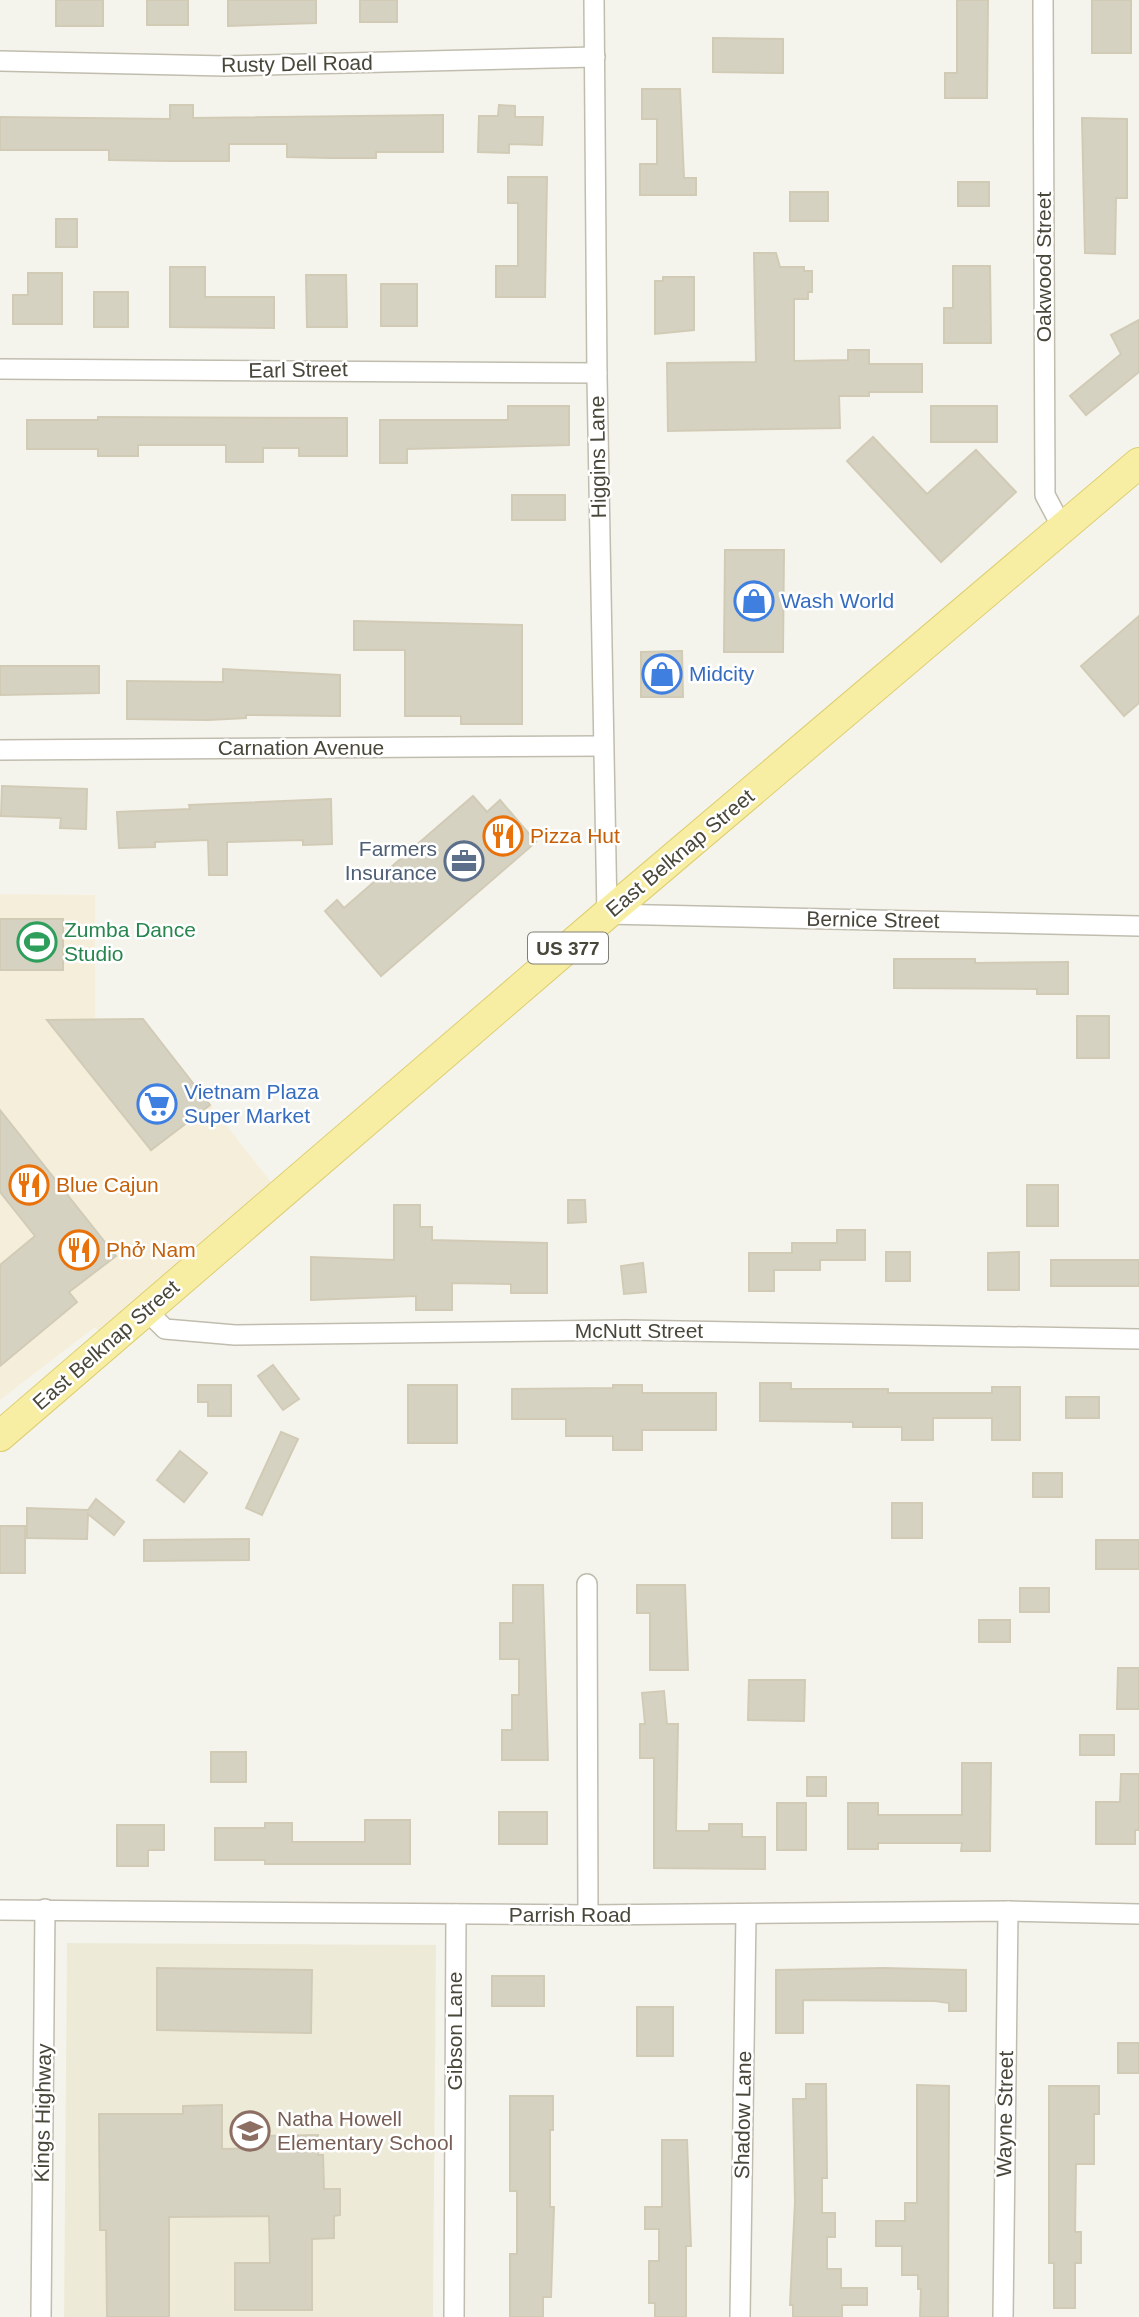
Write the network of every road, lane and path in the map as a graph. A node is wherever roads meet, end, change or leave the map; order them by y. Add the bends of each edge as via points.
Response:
1 (594, 0) edge
2 (1043, 0) edge
3 (594, 57) junction
4 (0, 61) edge
5 (0, 369) edge
6 (597, 373) junction
7 (1139, 463) edge
8 (1063, 529) junction
9 (602, 746) junction
10 (0, 750) edge
11 (607, 914) junction
12 (1139, 926) edge
13 (147, 1311) junction
14 (1139, 1339) edge
15 (0, 1436) edge
16 (587, 1584) dead end
17 (45, 1909) junction
18 (0, 1910) edge
19 (1008, 1911) junction
20 (456, 1914) junction
21 (746, 1914) junction
22 (1139, 1914) edge
23 (589, 1915) junction
24 (41, 2317) edge
25 (454, 2317) edge
26 (740, 2317) edge
27 (1003, 2317) edge

1 - 3 street, Higgins Lane
2 - 8 street, Oakwood Street via 1045,495
3 - 4 street, Rusty Dell Road via 225,66
3 - 6 street, Higgins Lane
5 - 6 street, Earl Street
6 - 9 street, Higgins Lane
7 - 8 main road, East Belknap Street / US 377
8 - 11 main road, East Belknap Street / US 377
9 - 10 street, Carnation Avenue
9 - 11 street, Higgins Lane
11 - 12 street, Bernice Street
11 - 13 main road, East Belknap Street / US 377
13 - 14 street, McNutt Street via 165,1329 235,1335 626,1330
13 - 15 main road, East Belknap Street / US 377
16 - 23 street
17 - 18 street, Parrish Road
17 - 20 street, Parrish Road
17 - 24 street, Kings Highway
19 - 21 street, Parrish Road
19 - 22 street, Parrish Road
19 - 27 street, Wayne Street
20 - 23 street, Parrish Road
20 - 25 street, Gibson Lane
21 - 23 street, Parrish Road
21 - 26 street, Shadow Lane

